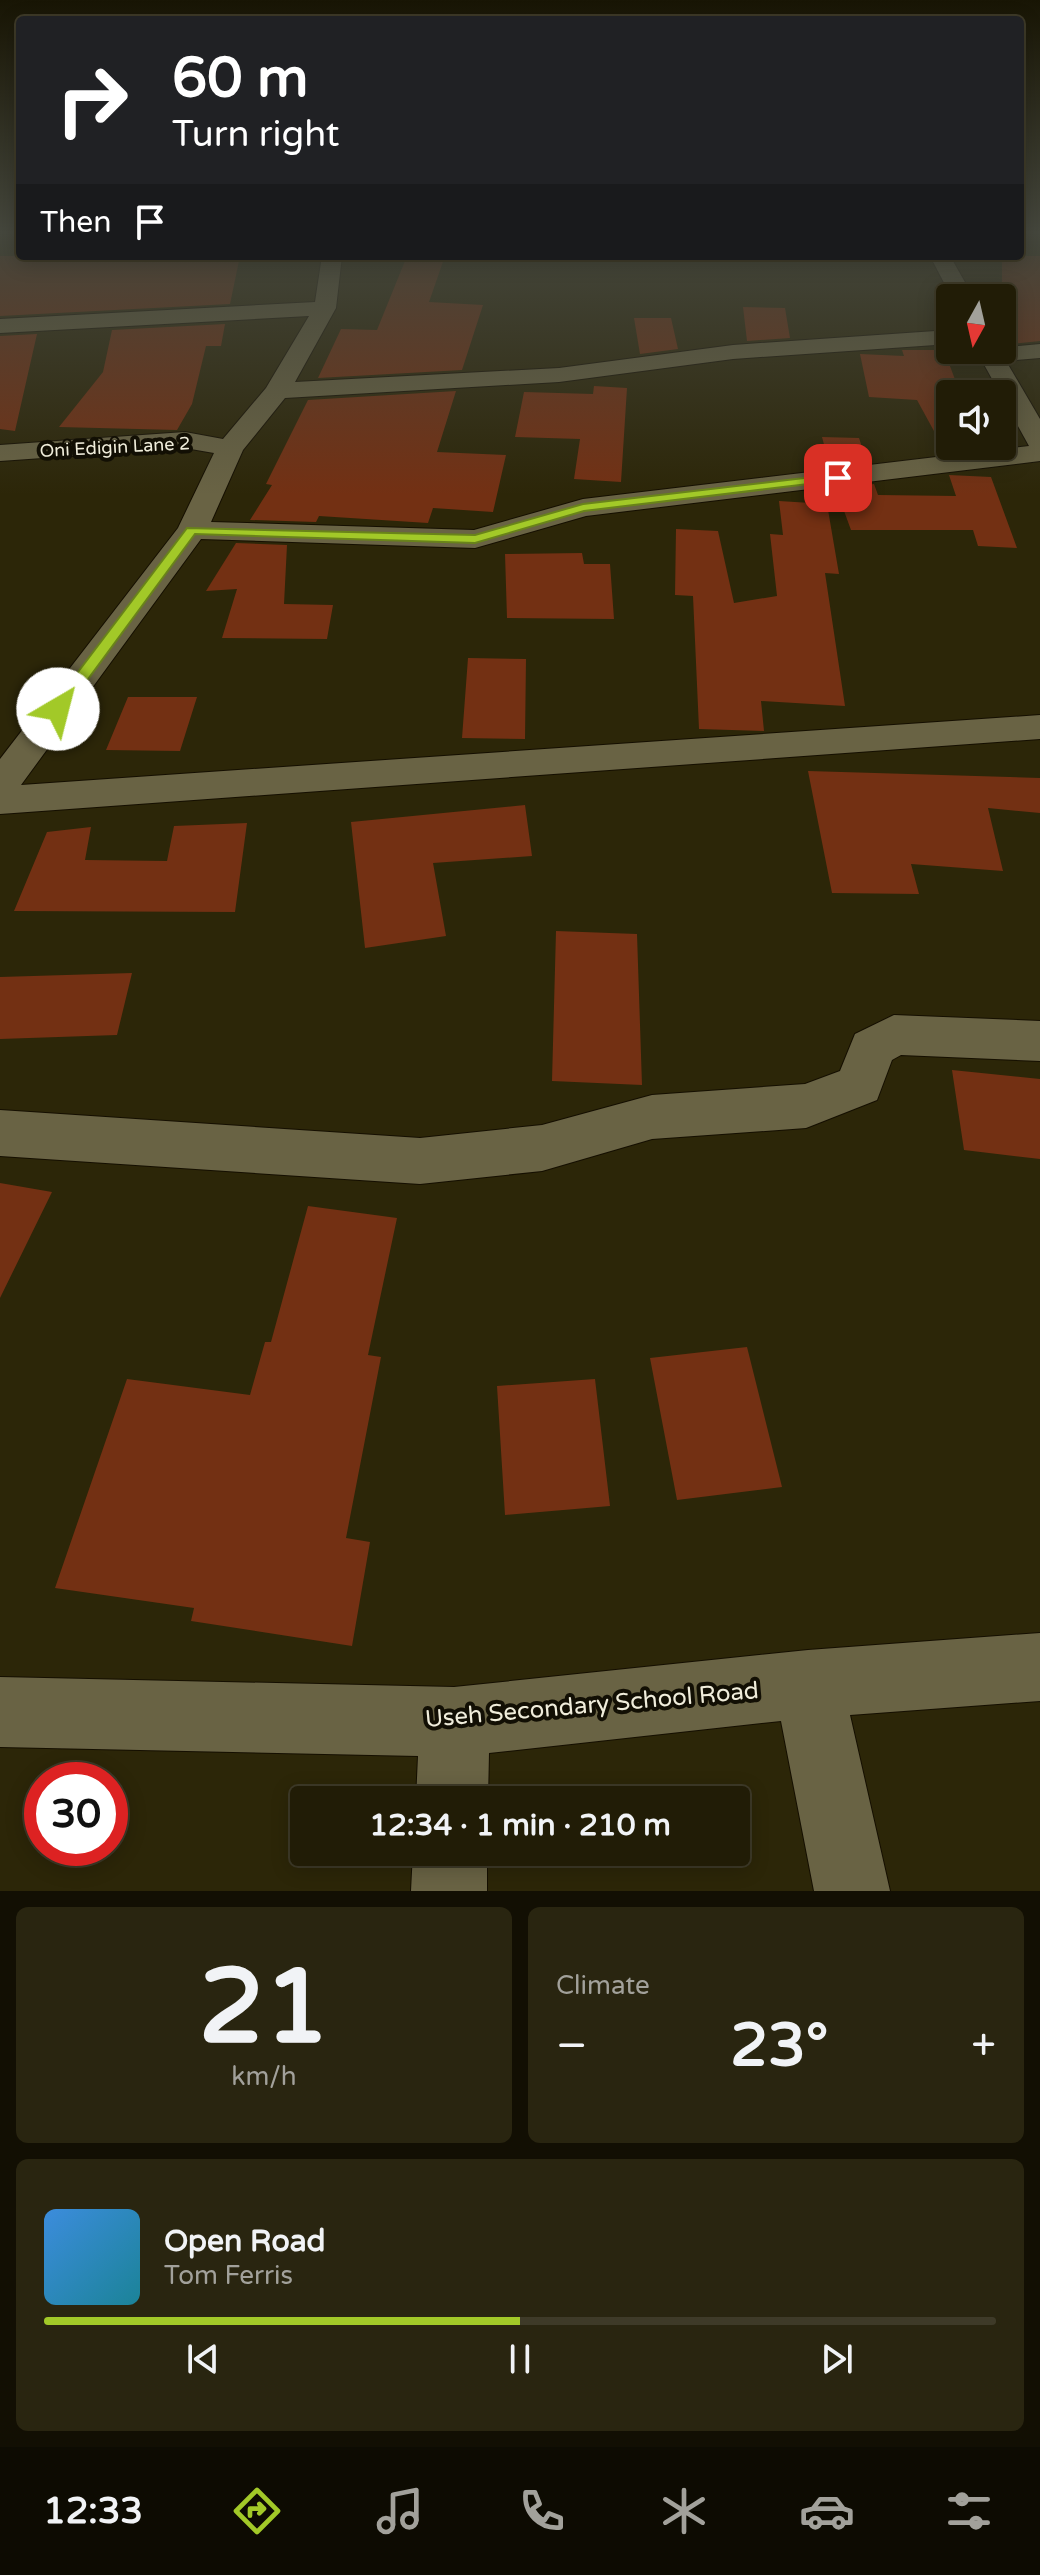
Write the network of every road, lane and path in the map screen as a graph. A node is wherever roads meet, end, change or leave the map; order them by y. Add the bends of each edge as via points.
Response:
1 (122, 319) edge
2 (318, 319) edge
3 (0, 326) edge
4 (936, 338) edge
5 (1016, 351) edge
6 (1040, 351) edge
7 (996, 364) edge
8 (277, 391) junction
9 (1040, 442) edge
10 (230, 448) junction
11 (0, 453) edge
12 (1040, 453) edge
13 (192, 530) junction
14 (1040, 727) edge
15 (0, 786) edge
16 (0, 800) edge
17 (1040, 1041) edge
18 (0, 1133) edge
19 (1040, 1667) edge
20 (808, 1684) junction
21 (0, 1712) edge
22 (454, 1722) junction
23 (452, 1786) edge
24 (450, 1866) edge
25 (449, 1891) edge
26 (852, 1891) edge

1 - 3 street
2 - 8 street
4 - 8 street via 733,352 559,375
5 - 6 street
7 - 9 street
8 - 10 street
10 - 11 street, Oni Edigin Lane 2 via 185,440
10 - 13 street
12 - 13 street via 583,508 475,539
13 - 15 street
14 - 16 street
17 - 18 street via 894,1035 872,1048 860,1085 806,1106 652,1117 542,1148 420,1161
19 - 20 street, Useh Secondary School Road
20 - 22 street, Useh Secondary School Road
20 - 26 street
21 - 22 street, Useh Secondary School Road
22 - 23 street
24 - 25 street

